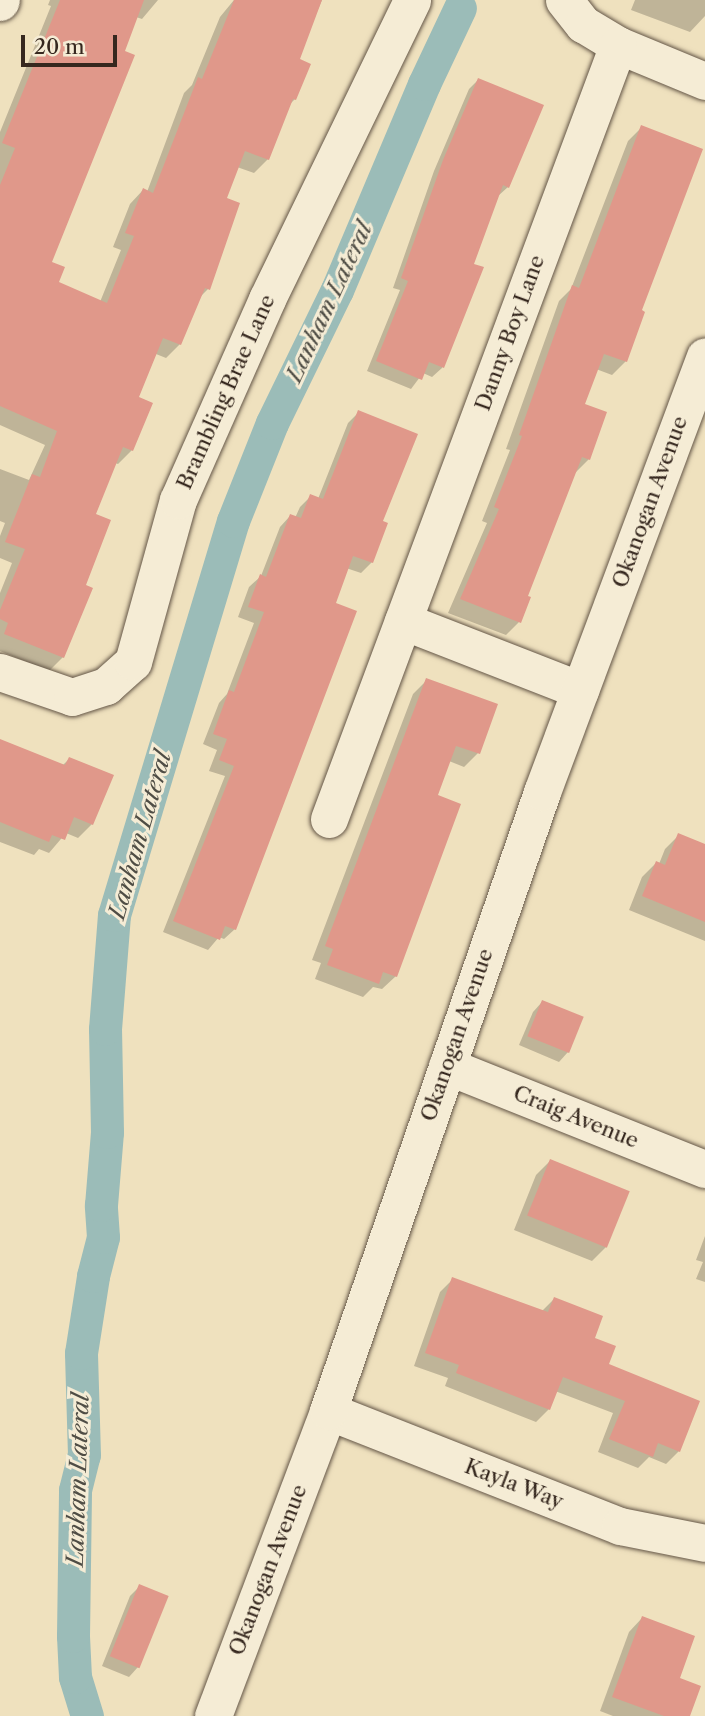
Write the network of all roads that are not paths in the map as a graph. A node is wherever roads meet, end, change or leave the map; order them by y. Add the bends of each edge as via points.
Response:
1 (412, 0) edge
2 (564, 0) edge
3 (618, 45) junction
4 (705, 81) edge
5 (705, 355) edge
6 (403, 621) junction
7 (0, 672) edge
8 (580, 690) junction
9 (328, 819) dead end
10 (447, 1066) junction
11 (705, 1169) edge
12 (328, 1411) junction
13 (705, 1543) edge
14 (213, 1716) edge

1 - 7 street, Brambling Brae Lane via 267,299 183,489 133,662 106,686 72,697
2 - 3 street via 583,24
3 - 4 street
3 - 6 street, Danny Boy Lane
5 - 8 street, Okanogan Avenue
6 - 8 street
6 - 9 street, Danny Boy Lane
8 - 10 street, Okanogan Avenue
10 - 11 street, Craig Avenue
10 - 12 street, Okanogan Avenue
12 - 13 street, Kayla Way via 620,1526
12 - 14 street, Okanogan Avenue

